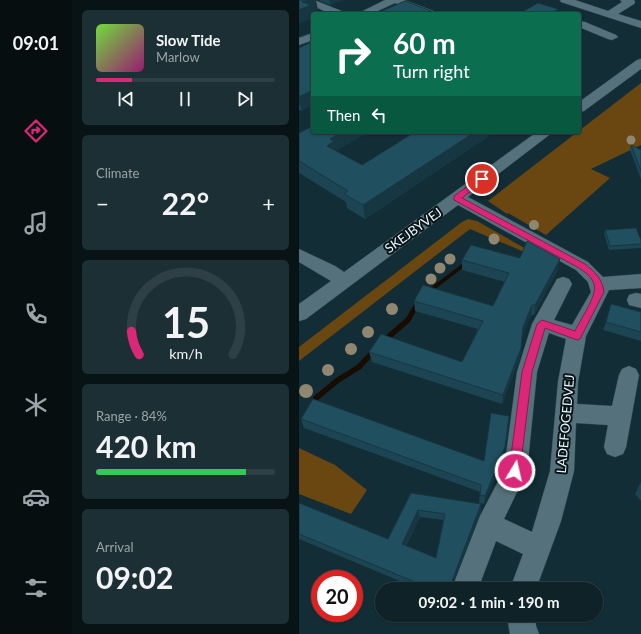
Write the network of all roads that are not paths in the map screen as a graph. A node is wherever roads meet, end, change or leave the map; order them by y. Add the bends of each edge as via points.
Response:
1 (305, 0) edge
2 (394, 0) edge
3 (565, 0) edge
4 (625, 0) edge
5 (299, 7) edge
6 (311, 12) edge
7 (335, 12) edge
8 (367, 12) edge
9 (427, 12) edge
10 (605, 13) junction
11 (581, 24) edge
12 (581, 24) edge
13 (641, 26) edge
14 (311, 37) edge
15 (612, 37) dead end
16 (299, 42) edge
17 (641, 63) edge
18 (581, 107) edge
19 (543, 134) edge
20 (457, 198) junction
21 (299, 255) edge
22 (344, 281) junction
23 (641, 281) edge
24 (563, 284) dead end
25 (599, 284) junction
26 (299, 314) edge
27 (542, 324) junction
28 (577, 336) junction
29 (629, 375) dead end
30 (566, 413) junction
31 (620, 416) junction
32 (615, 447) dead end
33 (489, 525) junction
34 (538, 548) junction
35 (467, 582) edge
36 (526, 582) edge
37 (522, 622) edge
38 (525, 634) edge

1 - 7 street
2 - 8 street
2 - 9 street
3 - 10 street
4 - 10 street via 630,2
5 - 6 street
10 - 11 street
10 - 13 street
12 - 15 street
14 - 16 street
17 - 18 street
19 - 20 street, SKEJBYVEJ
20 - 22 street, SKEJBYVEJ
20 - 25 street via 582,266 594,275
21 - 22 street via 329,270
22 - 26 street, SKEJBYVEJ
23 - 25 street
24 - 27 street
25 - 28 street, LADEFOGEDVEJ via 600,292
27 - 28 street
27 - 33 street via 527,372 515,471
28 - 30 street, LADEFOGEDVEJ via 568,382
29 - 31 street
30 - 31 street
30 - 34 street, LADEFOGEDVEJ via 562,471 549,521
31 - 32 street
33 - 34 street
33 - 35 street
34 - 36 street, LADEFOGEDVEJ
37 - 38 street

